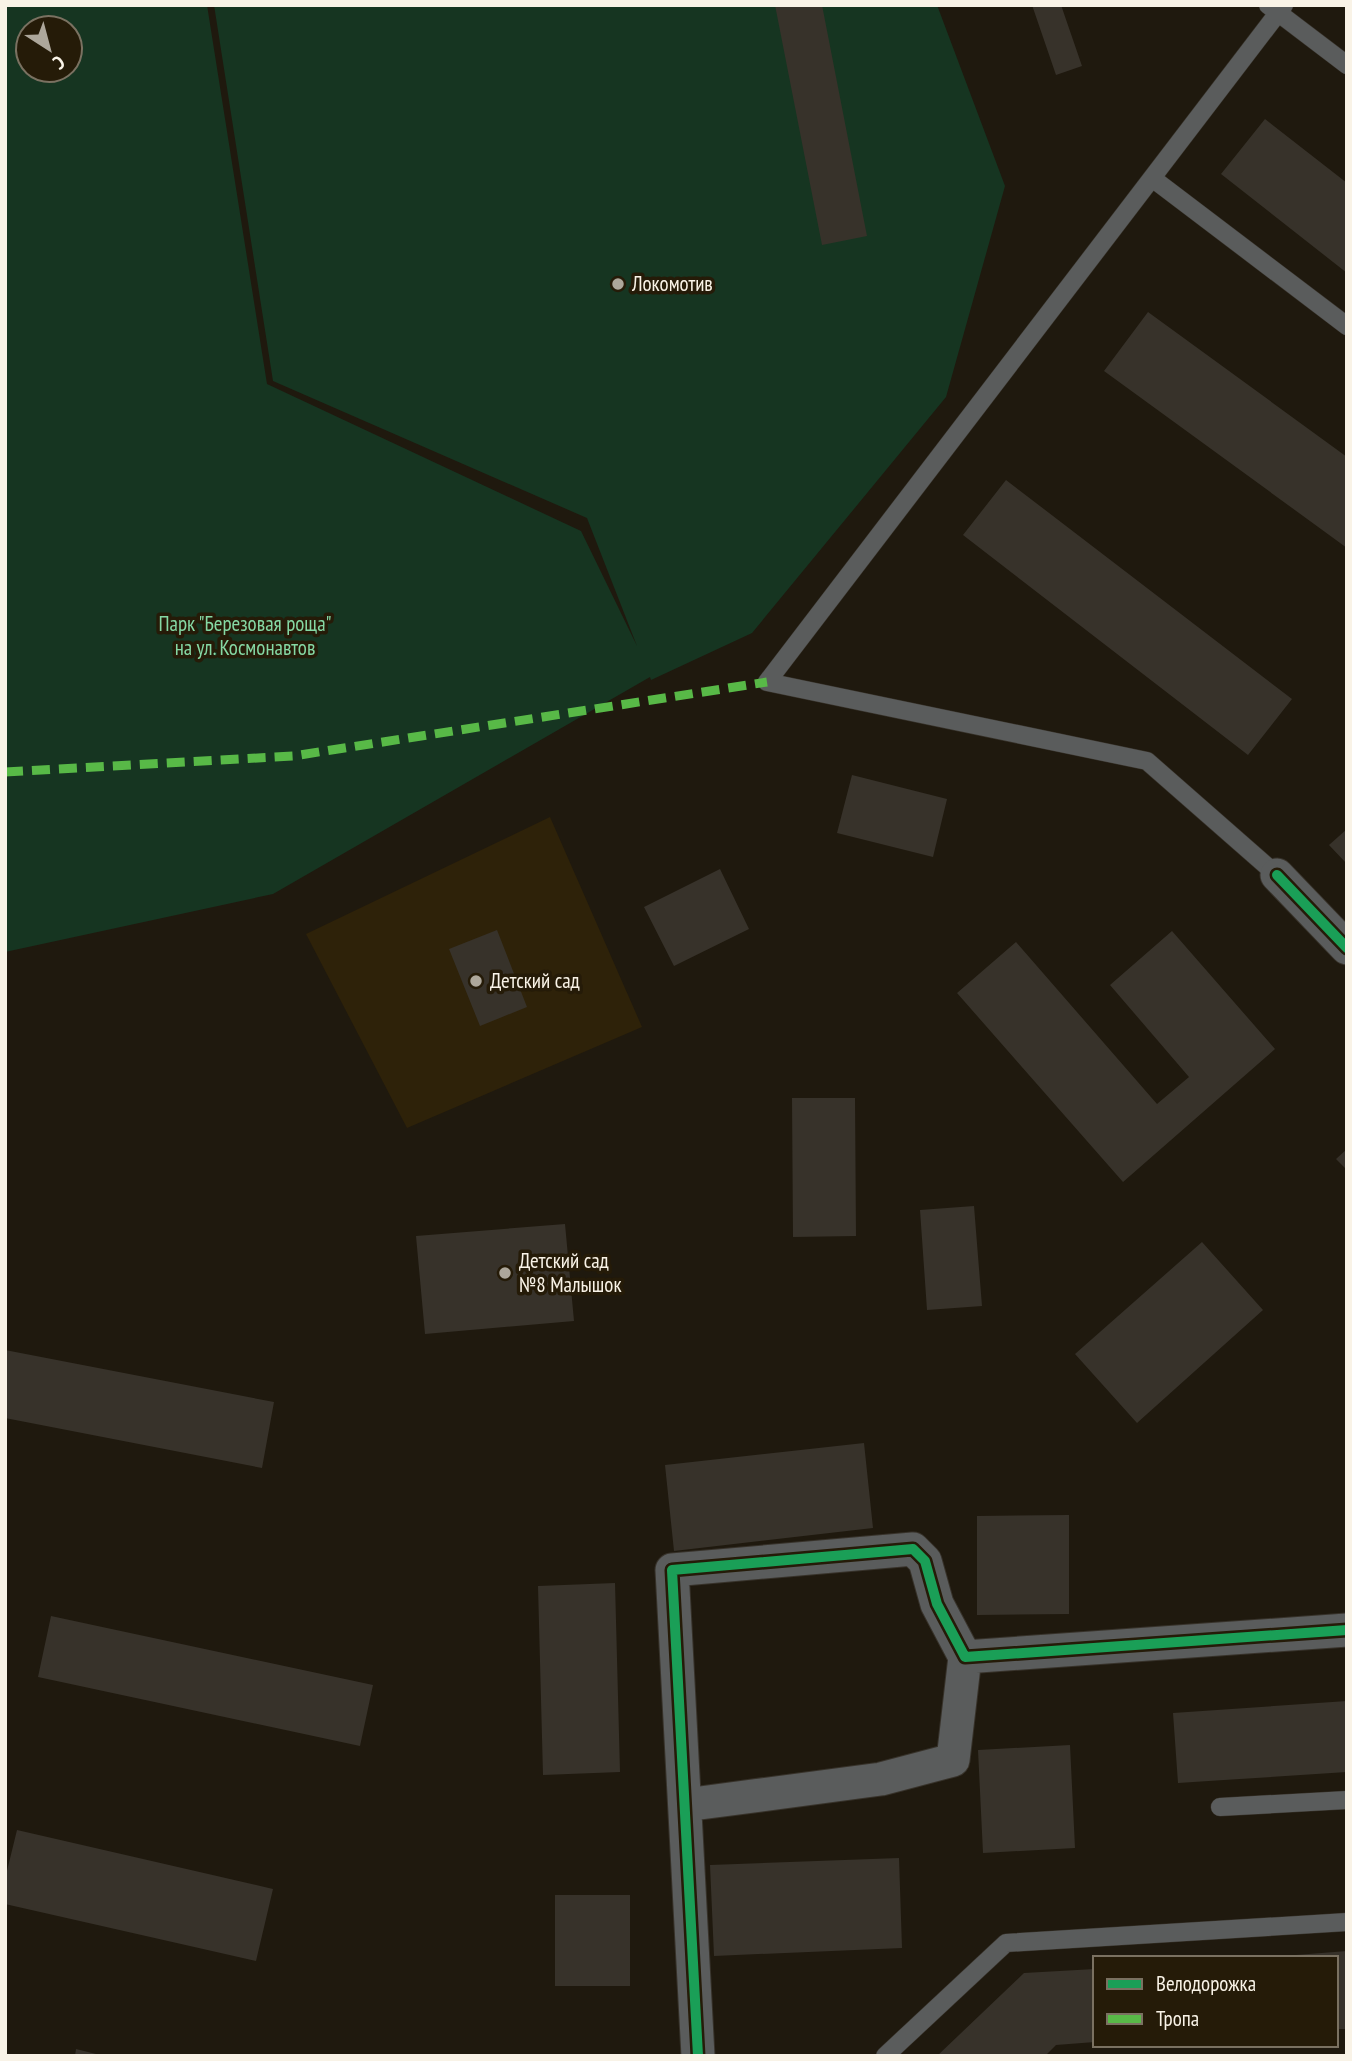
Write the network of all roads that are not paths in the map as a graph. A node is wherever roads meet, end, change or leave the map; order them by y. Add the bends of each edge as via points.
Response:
1 (1277, 8) edge
2 (1347, 65) edge
3 (1152, 178) junction
4 (1347, 326) edge
5 (1277, 875) joint
6 (1347, 948) edge
7 (1347, 1630) edge
8 (965, 1657) junction
9 (1347, 1800) edge
10 (685, 1805) junction
11 (1220, 1807) dead end
12 (1347, 1922) edge
13 (698, 2056) edge
14 (885, 2056) edge

1 - 2 lane
1 - 3 lane
3 - 4 lane
3 - 5 lane via 767,682 1147,761
5 - 6 street
7 - 8 street
8 - 10 street via 953,1760 881,1779
8 - 10 street via 937,1604 925,1561 913,1549 672,1570
9 - 11 lane
10 - 13 street
12 - 14 lane via 1006,1943

